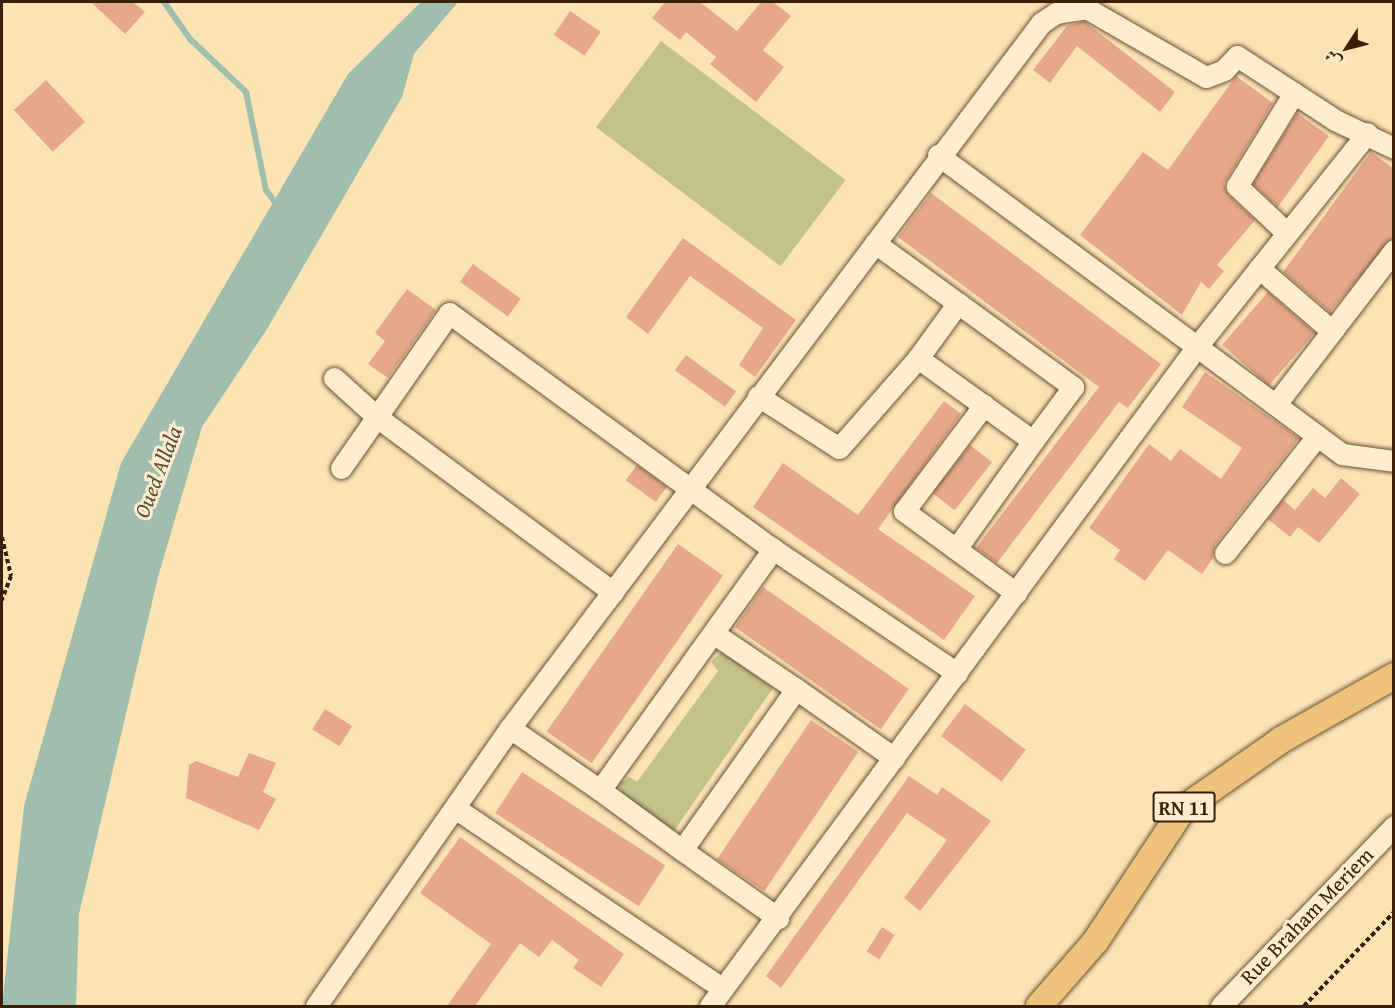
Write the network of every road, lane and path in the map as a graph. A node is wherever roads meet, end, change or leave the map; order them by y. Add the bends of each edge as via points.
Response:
1 (1294, 93) junction
2 (1367, 133) junction
3 (1394, 148) edge
4 (938, 155) junction
5 (1287, 233) junction
6 (875, 243) junction
7 (1394, 250) edge
8 (1259, 268) junction
9 (957, 303) junction
10 (1332, 331) junction
11 (1198, 345) junction
12 (918, 358) junction
13 (334, 378) dead end
14 (758, 396) junction
15 (1276, 404) junction
16 (984, 405) junction
17 (376, 417) junction
18 (1317, 436) junction
19 (1033, 441) junction
20 (1394, 460) edge
21 (340, 468) dead end
22 (690, 486) junction
23 (2, 537) edge
24 (773, 549) junction
25 (956, 549) junction
26 (1225, 553) dead end
27 (613, 592) junction
28 (1016, 593) junction
29 (2, 600) edge
30 (716, 635) junction
31 (957, 672) junction
32 (1394, 676) edge
33 (796, 689) junction
34 (510, 728) junction
35 (894, 758) junction
36 (600, 790) junction
37 (455, 808) junction
38 (1394, 826) edge
39 (682, 850) junction
40 (1394, 912) edge
41 (778, 918) junction
42 (723, 989) junction
43 (316, 1006) edge
44 (710, 1006) edge
45 (1039, 1006) edge
46 (1221, 1006) edge
47 (1304, 1006) edge

1 - 2 street via 1335,120
1 - 4 street via 1237,56 1213,76 1195,74 1086,8 1071,8 1041,23
1 - 5 street via 1238,186
2 - 3 street
2 - 5 street
4 - 6 street
4 - 11 street
5 - 8 street
6 - 9 street
6 - 14 street
7 - 10 street
8 - 10 street
8 - 11 street
9 - 12 street
9 - 19 street via 1073,387
10 - 15 street
11 - 15 street
11 - 28 street
12 - 14 street via 839,448
12 - 16 street
13 - 17 street
14 - 22 street
15 - 18 street
16 - 19 street
16 - 25 street via 904,511
17 - 21 street
17 - 22 street via 449,313
17 - 27 street
18 - 20 street via 1342,454
18 - 26 street
19 - 25 street
22 - 24 street
22 - 27 street
23 - 29 path via 11,576
24 - 30 street
24 - 31 street
25 - 28 street
27 - 34 street
28 - 31 street
30 - 33 street
30 - 36 street
31 - 35 street
32 - 45 main road, RN 11 via 1281,740 1188,804 1165,830 1095,942
33 - 35 street
33 - 39 street
34 - 36 street
34 - 37 street
35 - 41 street
36 - 39 street
37 - 42 street
37 - 43 street
38 - 46 street, Rue Braham Meriem
39 - 41 street
40 - 47 path
41 - 42 street
42 - 44 street

